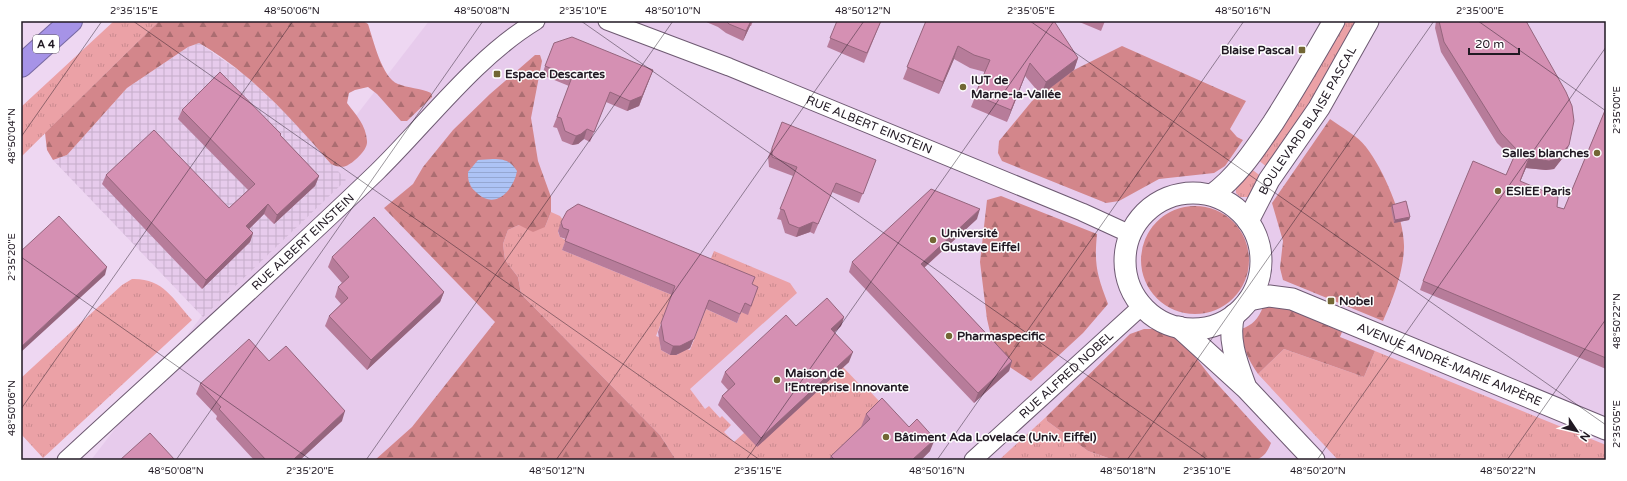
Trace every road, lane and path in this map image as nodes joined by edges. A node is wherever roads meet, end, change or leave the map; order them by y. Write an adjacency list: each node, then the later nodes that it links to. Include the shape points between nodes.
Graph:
1 (71, 21): 6 (highway, A 4)
2 (536, 21): 18 (street, RUE ALBERT EINSTEIN, via 518,32 494,54 378,171)
3 (607, 21): 9 (street, RUE ALBERT EINSTEIN, via 730,67)
4 (1334, 21): 7 (street, via 1260,143 1235,175)
5 (1368, 21): 8 (street, BOULEVARD BLAISE PASCAL, via 1319,108 1269,180)
6 (21, 66)
7 (1212, 195): 8 (street, via 1232,205); 9 (street, via 1188,192 1164,199 1144,213)
8 (1248, 220): 10 (street, via 1259,244)
9 (1130, 234): 13 (street, via 1125,272 1131,290)
10 (1261, 269): 11 (street, AVENUE ANDRÉ-MARIE AMPÈRE); 12 (street)
11 (1292, 299): 12 (street, AVENUE ANDRÉ-MARIE AMPÈRE, via 1269,296); 17 (street, AVENUE ANDRÉ-MARIE AMPÈRE)
12 (1250, 300): 14 (street)
13 (1142, 306): 15 (street, via 1158,320); 19 (street, RUE ALFRED NOBEL)
14 (1234, 315): 15 (street, via 1217,324 1198,328); 16 (street, via 1232,329 1235,358)
15 (1179, 327): 16 (street)
16 (1247, 389): 20 (street)
17 (1606, 429)
18 (66, 460)
19 (973, 460)
20 (1314, 460)

